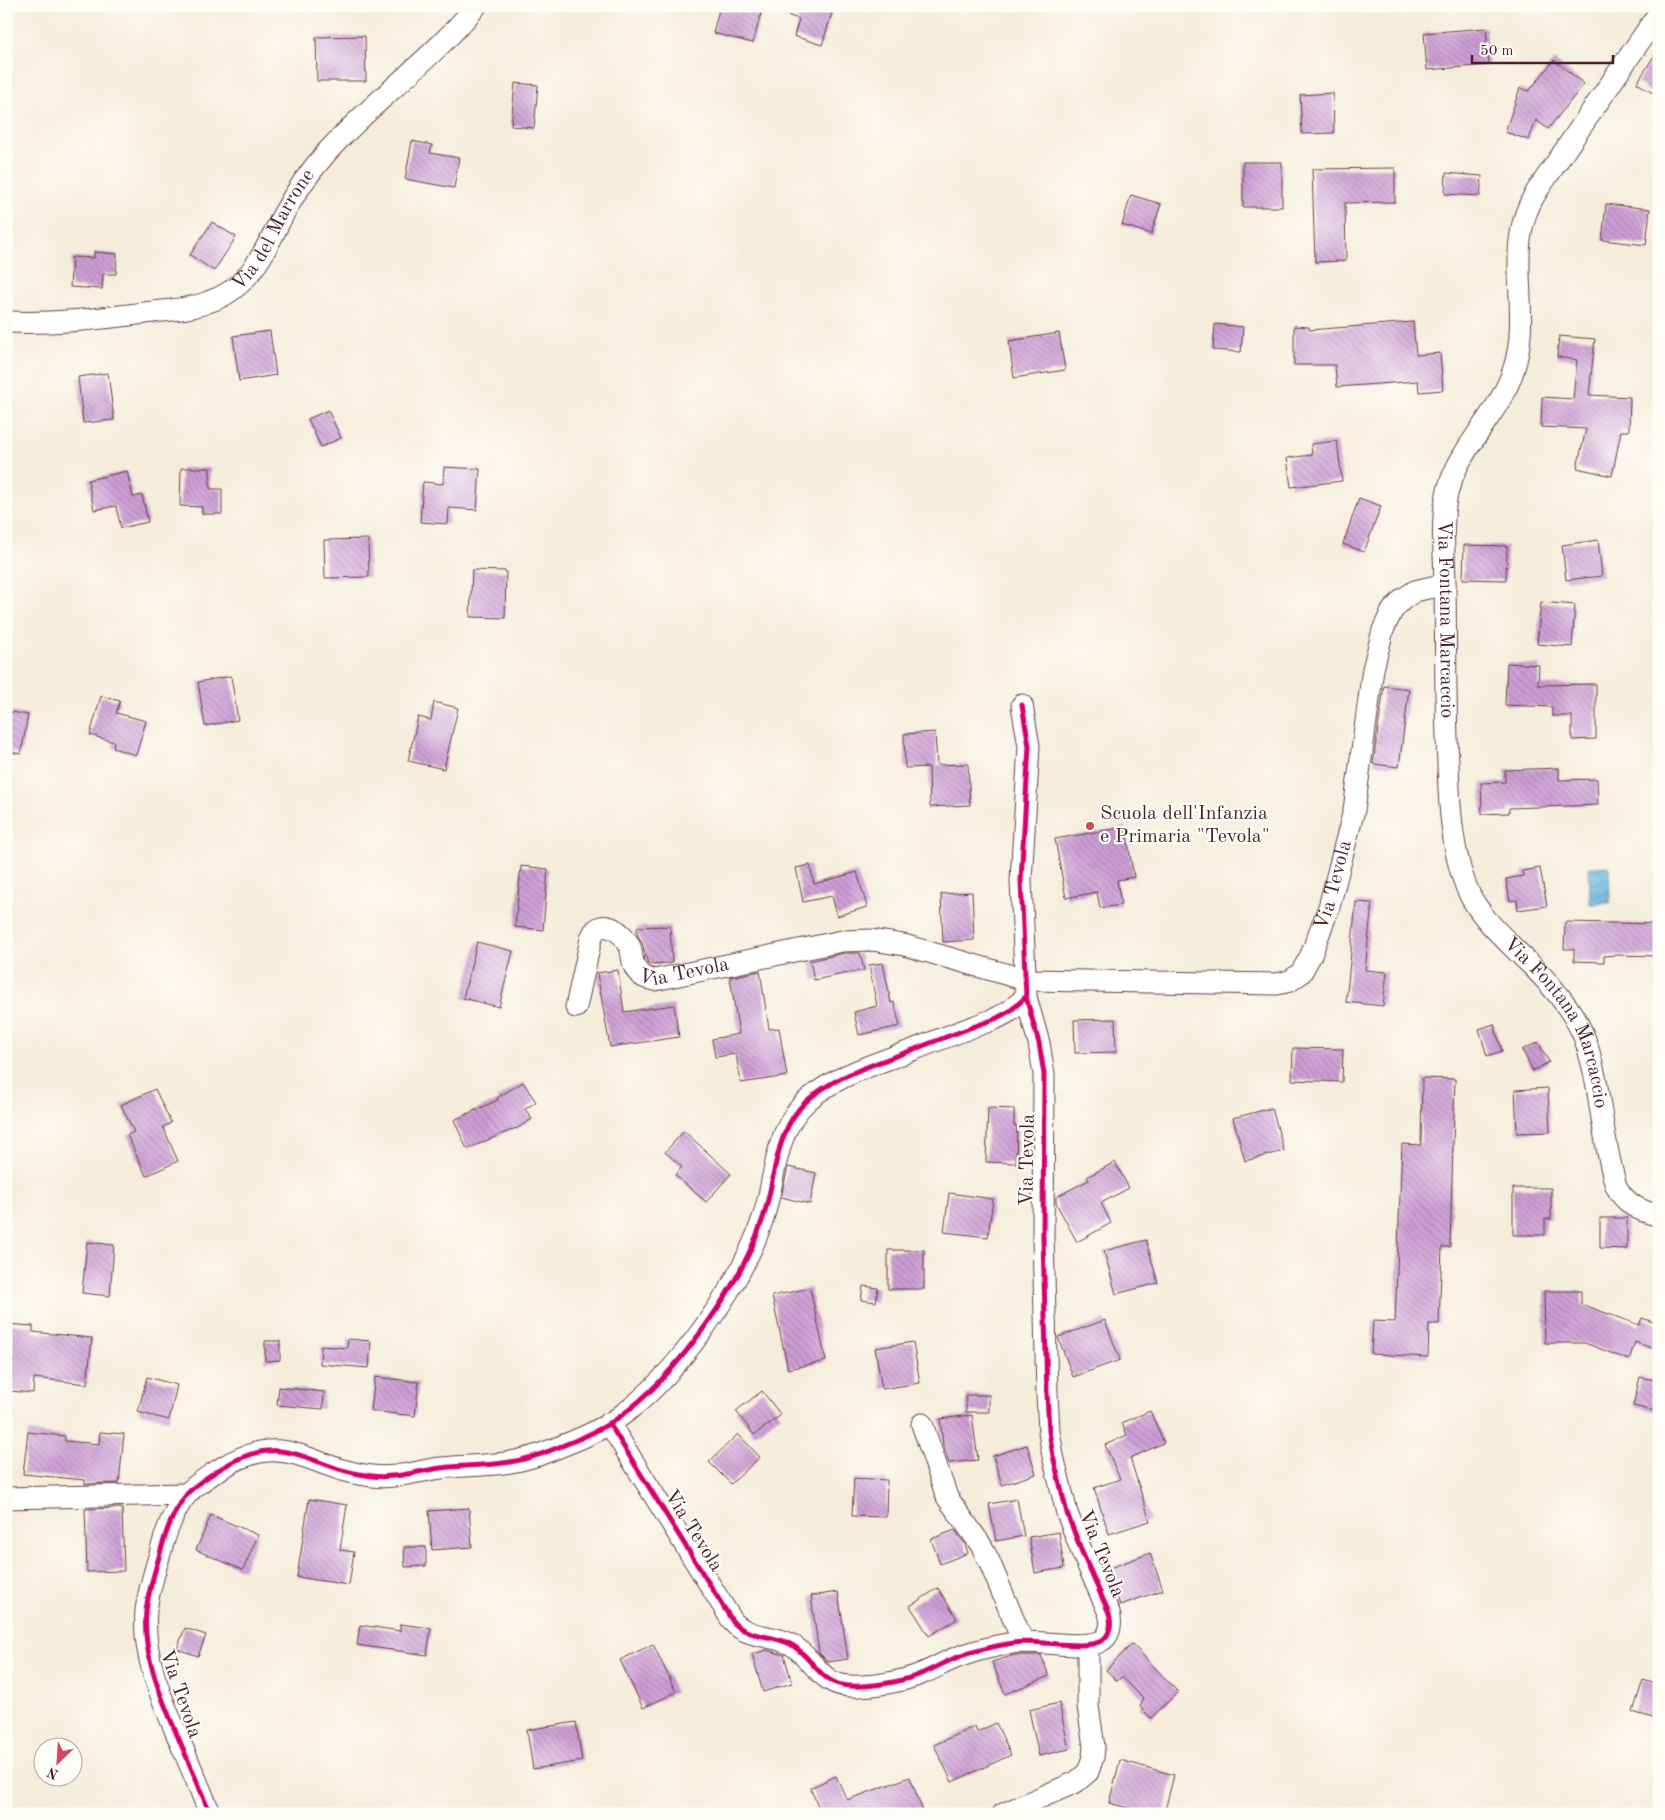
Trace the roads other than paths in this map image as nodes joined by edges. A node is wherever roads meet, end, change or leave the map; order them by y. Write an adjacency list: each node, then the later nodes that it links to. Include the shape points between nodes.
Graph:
1 (476, 6): 3 (street, Via del Marrone, via 440,45 357,120 306,177 254,267 230,291 209,302 184,308 79,321)
2 (1659, 13): 4 (street, Via Fontana Marcaccio, via 1525,213 1519,240 1521,326 1516,365 1504,393 1464,454 1449,488 1444,523)
3 (6, 322)
4 (1446, 584): 6 (street, Via Tevola, via 1415,591 1403,599 1392,611 1383,630 1373,669 1356,796 1346,843 1321,931 1306,966 1296,978 1276,984); 8 (street, Via Fontana Marcaccio, via 1445,697 1449,792 1463,879 1486,920 1549,984 1572,1014 1590,1055 1616,1186 1634,1207)
5 (1022, 705): 6 (street, Via Tevola, via 1029,746 1021,880)
6 (1026, 988): 7 (street, Via Tevola, via 904,945 862,940 842,941 651,979 636,971 630,946 624,938 614,929 600,926 591,939); 9 (street, Via Tevola, via 1010,1011 836,1082 802,1106 781,1142 764,1217 742,1267 679,1359 647,1394); 14 (street, Via Tevola, via 1044,1074 1044,1290 1046,1394 1051,1446 1073,1529 1110,1618 1105,1638)
7 (576, 1007)
8 (1659, 1216)
9 (609, 1423): 11 (street, Via Tevola, via 547,1452 515,1462 391,1476 355,1473 291,1453 258,1451 227,1464); 13 (street, Via Tevola, via 733,1622 745,1631 794,1646 832,1682 855,1686 903,1680 970,1652)
10 (922, 1424): 13 (street, via 947,1497 985,1553)
11 (187, 1494): 12 (street); 15 (street, Via Tevola, via 175,1512 164,1541 149,1596 146,1630 150,1662 159,1692)
12 (6, 1498)
13 (1023, 1642): 14 (street, Via Tevola)
14 (1088, 1644): 16 (street, via 1088,1706 1094,1752 1091,1767 1076,1782)
15 (210, 1814)
16 (1003, 1814)

